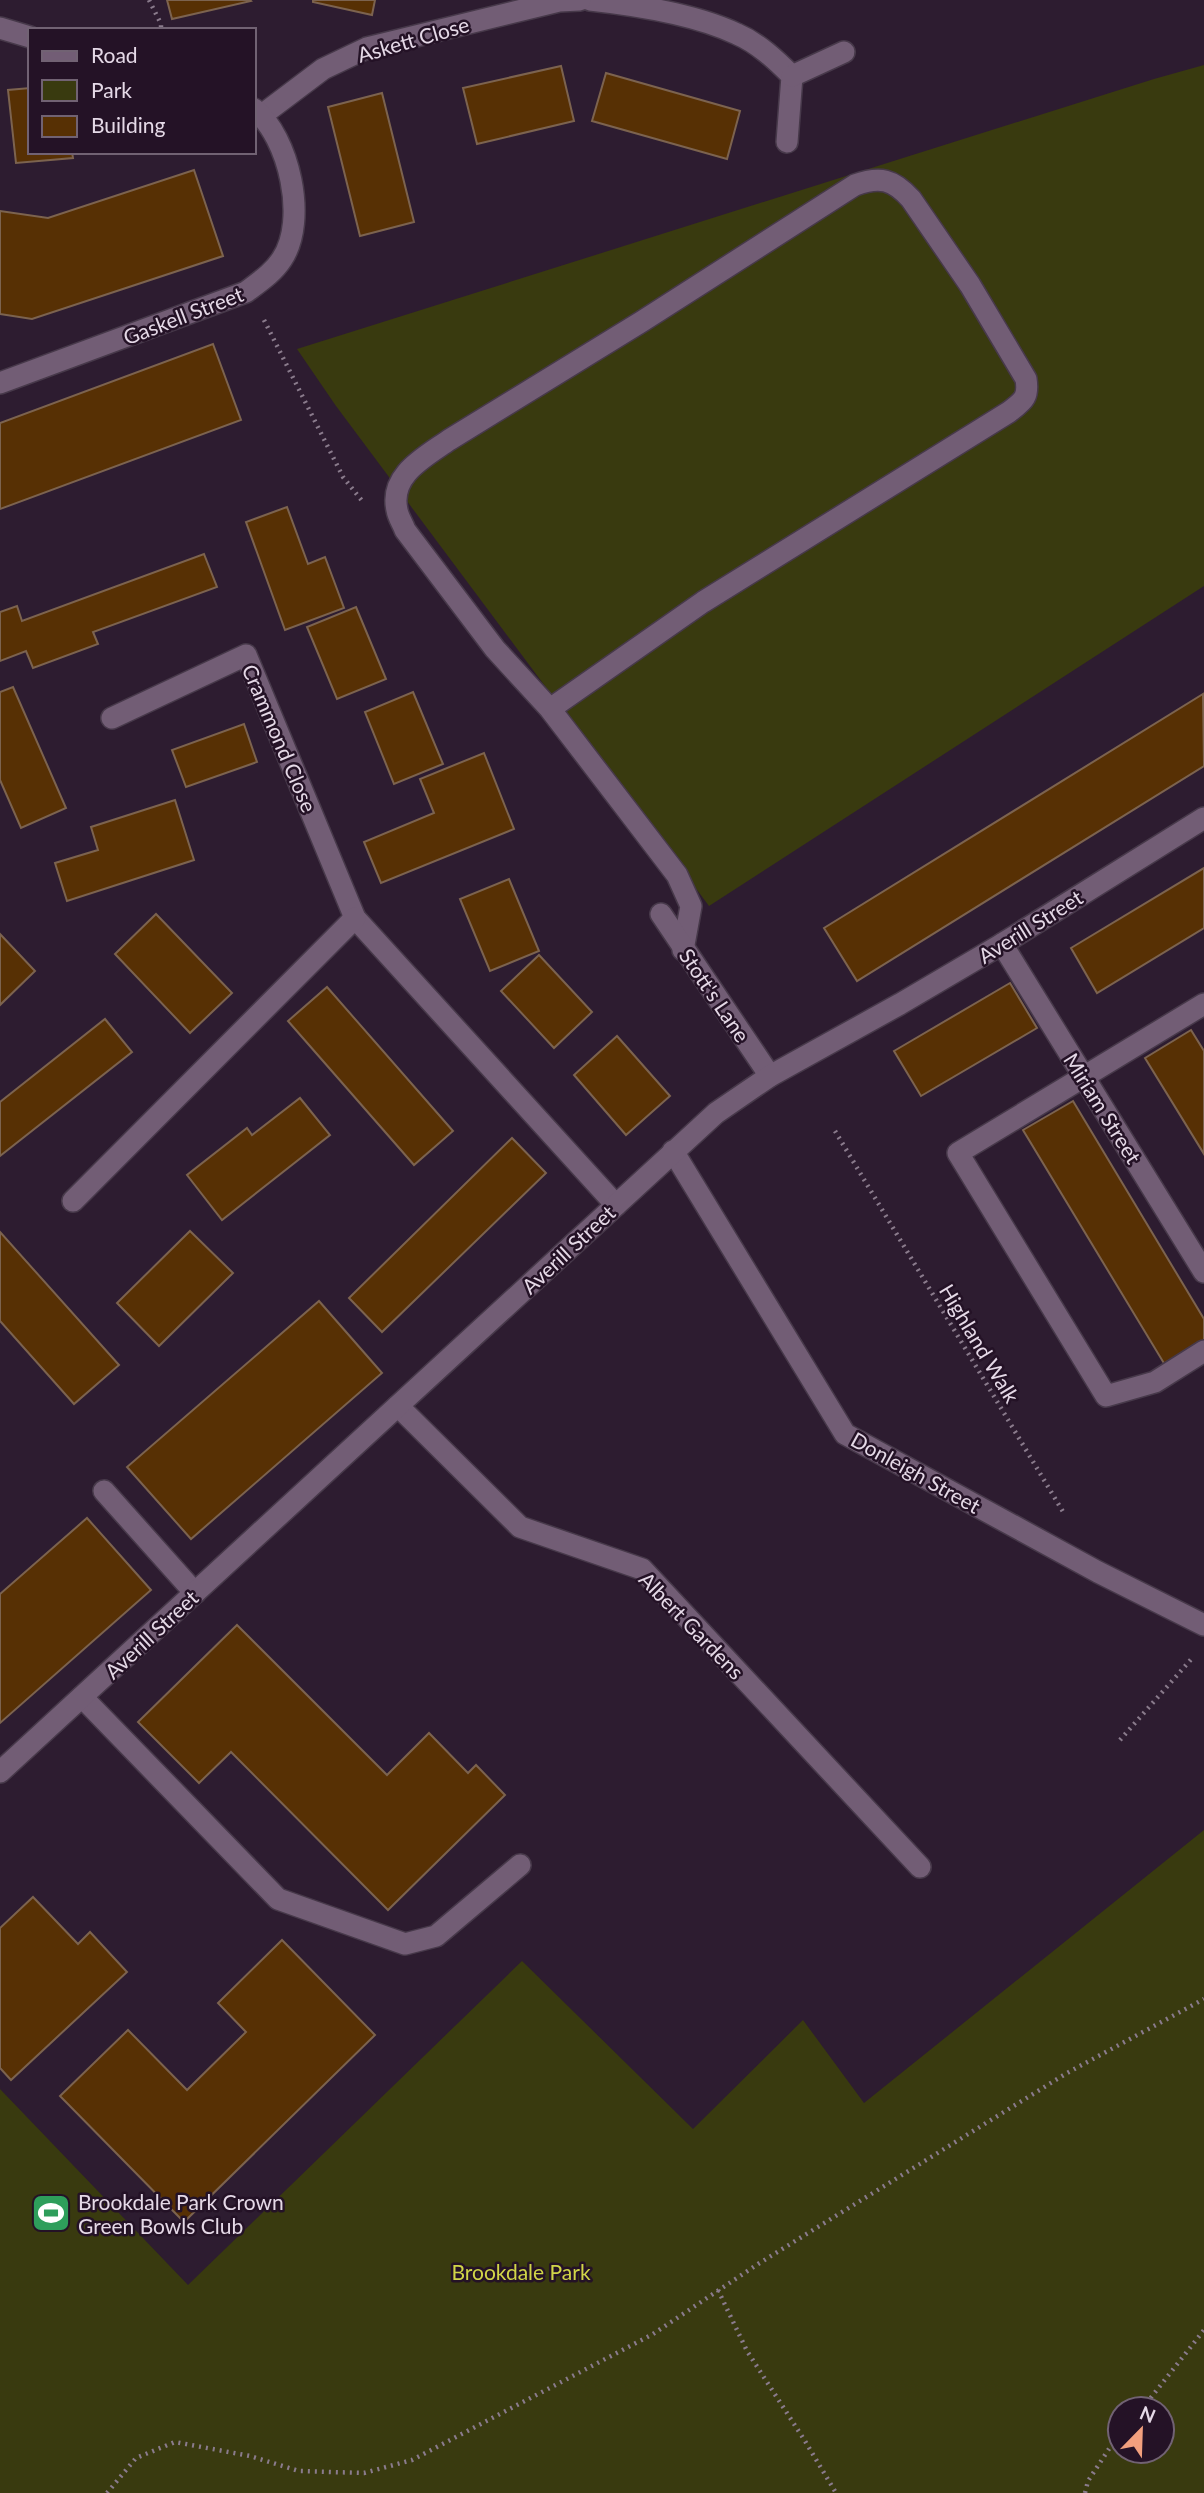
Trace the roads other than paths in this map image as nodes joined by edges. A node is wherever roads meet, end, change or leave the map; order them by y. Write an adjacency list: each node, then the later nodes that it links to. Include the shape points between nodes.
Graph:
1 (580, 0): 7 (street, Askett Close, via 559,1 367,48 323,69)
2 (590, 0): 6 (street, via 672,15 738,34)
3 (0, 28): 4 (street)
4 (28, 36)
5 (844, 52): 6 (street)
6 (792, 76): 8 (street)
7 (258, 112): 9 (street, Gaskell Street, via 279,146 292,180 291,239 267,277 246,292)
8 (787, 142)
9 (0, 383)
10 (550, 709): 10 (street, via 495,649 405,530 396,492 403,475 449,440 855,185 882,180 900,186 970,285 1026,379 1028,391 1023,401 703,602); 16 (street, via 677,875 691,906)
11 (112, 718): 14 (street, Crammond Close, via 246,656)
12 (1204, 818): 15 (street, Averill Street)
13 (660, 914): 16 (street, Stott's Lane)
14 (355, 918): 21 (street); 22 (street, Crammond Close)
15 (1002, 944): 18 (street, Averill Street); 19 (street, Miriam Street)
16 (683, 950): 18 (street, Stott's Lane)
17 (1204, 1004): 19 (street)
18 (770, 1076): 20 (street, Averill Street, via 716,1112)
19 (1084, 1077): 23 (street, Miriam Street); 24 (street, via 958,1153 1106,1396 1155,1382)
20 (673, 1152): 22 (street, Averill Street); 28 (street, Donleigh Street, via 845,1434)
21 (74, 1201)
22 (616, 1205): 25 (street, Averill Street)
23 (1204, 1272)
24 (1204, 1351)
25 (398, 1406): 27 (street, Averill Street); 32 (street, Albert Gardens, via 520,1527 642,1569)
26 (103, 1491): 27 (street)
27 (195, 1593): 29 (street, Averill Street)
28 (1204, 1625)
29 (82, 1697): 30 (street, Averill Street); 31 (street, via 278,1899 405,1944 436,1936)
30 (0, 1772)
31 (520, 1865)
32 (920, 1867)

